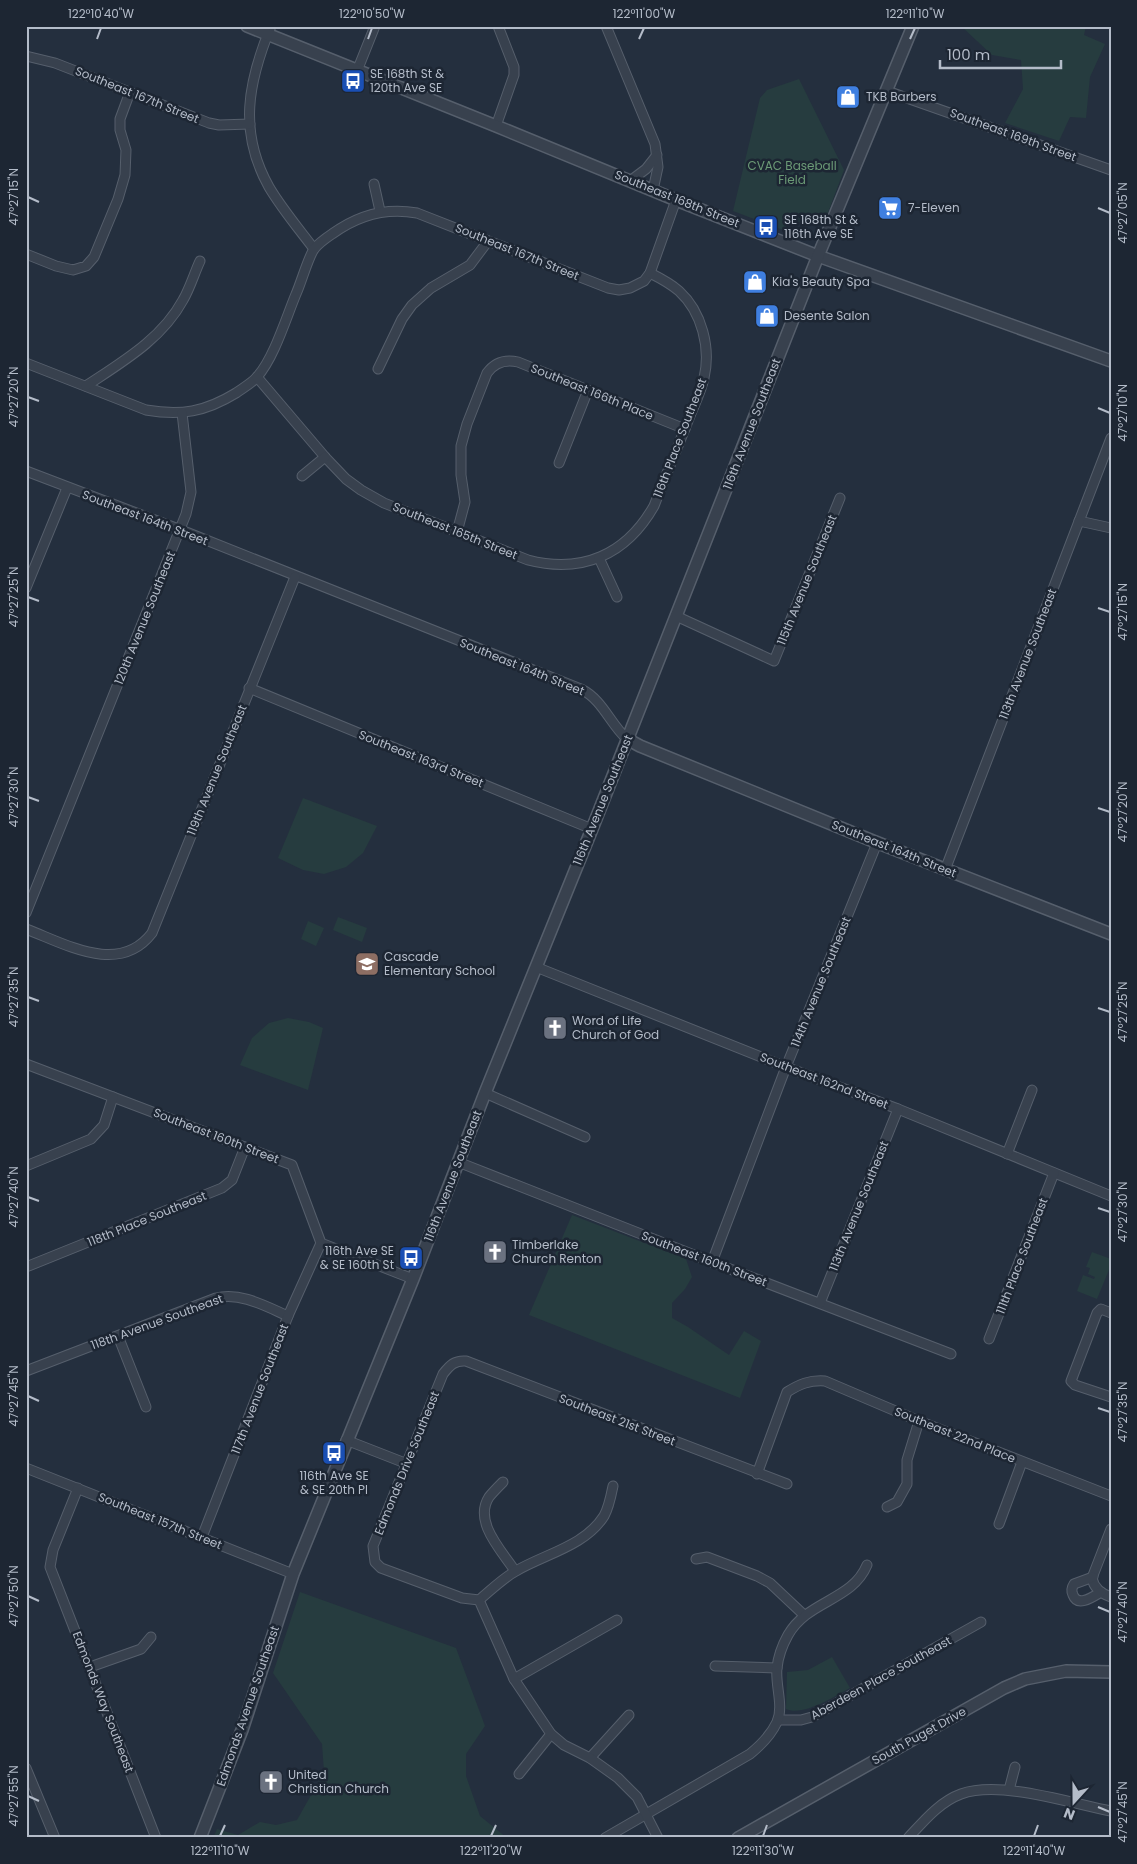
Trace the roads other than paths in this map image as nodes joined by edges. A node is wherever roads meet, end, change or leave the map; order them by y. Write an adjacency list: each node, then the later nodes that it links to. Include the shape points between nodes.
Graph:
1 (247, 26): 6 (street, Southeast 168th Street)
2 (375, 26): 8 (street)
3 (498, 26): 12 (street, via 514,75)
4 (606, 26): 13 (street)
5 (913, 26): 9 (street, 116th Avenue Southeast)
6 (269, 30): 8 (street, Southeast 168th Street); 11 (street, via 251,85)
7 (26, 56): 10 (street, Southeast 167th Street, via 55,63)
8 (357, 71): 12 (street, Southeast 168th Street)
9 (887, 91): 14 (street, Southeast 169th Street); 23 (street, 116th Avenue Southeast)
10 (130, 92): 11 (street, Southeast 167th Street, via 210,124); 22 (street, via 120,119 125,175 94,257 86,266 74,270)
11 (250, 124): 21 (street, via 255,152 266,180)
12 (496, 126): 15 (street, Southeast 168th Street)
13 (657, 155): 15 (street); 17 (street)
14 (1111, 170)
15 (630, 181): 17 (street, Southeast 168th Street)
16 (374, 184): 19 (street)
17 (653, 190): 18 (street, Southeast 168th Street)
18 (676, 200): 23 (street, Southeast 168th Street); 25 (street)
19 (380, 211): 20 (street, Southeast 167th Street, via 417,213); 21 (street, Southeast 167th Street, via 342,226)
20 (488, 241): 25 (street, Southeast 167th Street, via 613,290 636,286); 28 (street, via 470,265 431,288 412,305 402,318)
21 (314, 249): 29 (street, via 277,342)
22 (26, 254)
23 (818, 256): 26 (street, Southeast 168th Street); 49 (street, 116th Avenue Southeast)
24 (200, 261): 30 (street, via 183,301 163,328 138,351)
25 (650, 273): 33 (street, 116th Place Southeast, via 667,282 688,300 696,312 704,338 704,378)
26 (1111, 361)
27 (26, 363): 30 (street)
28 (378, 369)
29 (257, 377): 32 (street, via 212,406); 35 (street, Southeast 165th Street)
30 (86, 386): 32 (street, via 146,410)
31 (588, 390): 33 (street, Southeast 166th Place); 36 (street); 44 (street, Southeast 166th Place, via 518,362 499,362 492,367 463,437 460,462 465,502)
32 (182, 413): 43 (street, 120th Avenue Southeast, via 191,492)
33 (685, 429): 45 (street, 116th Place Southeast, via 654,506 640,528)
34 (1111, 438): 41 (street, 113th Avenue Southeast)
35 (325, 457): 38 (street); 44 (street, Southeast 165th Street, via 346,479 372,497)
36 (559, 463)
37 (26, 471): 39 (street, Southeast 164th Street)
38 (302, 476)
39 (67, 488): 43 (street, Southeast 164th Street); 47 (street)
40 (840, 498): 49 (street, 115th Avenue Southeast, via 774,661)
41 (1079, 521): 42 (street); 54 (street, 113th Avenue Southeast)
42 (1111, 528)
43 (181, 530): 46 (street, Southeast 164th Street); 55 (street, 120th Avenue Southeast)
44 (457, 532): 45 (street, Southeast 165th Street, via 541,564 555,566)
45 (599, 558): 48 (street)
46 (295, 577): 50 (street, 119th Avenue Southeast); 51 (street, Southeast 164th Street, via 581,690 595,698)
47 (26, 588)
48 (617, 597)
49 (676, 616): 51 (street, 116th Avenue Southeast)
50 (249, 688): 52 (street, Southeast 163rd Street); 56 (street, 119th Avenue Southeast, via 152,934 146,942 127,953 104,956)
51 (627, 739): 52 (street, 116th Avenue Southeast); 53 (street, Southeast 164th Street)
52 (592, 829): 58 (street, 116th Avenue Southeast)
53 (877, 843): 54 (street, Southeast 164th Street); 60 (street, 114th Avenue Southeast)
54 (944, 870): 57 (street, Southeast 164th Street)
55 (26, 912)
56 (26, 929)
57 (1111, 934)
58 (536, 967): 60 (street, Southeast 162nd Street); 62 (street, 116th Avenue Southeast)
59 (26, 1064): 63 (street, Southeast 160th Street)
60 (786, 1067): 64 (street, Southeast 162nd Street); 73 (street, 114th Avenue Southeast)
61 (1032, 1090): 67 (street)
62 (486, 1093): 65 (street); 68 (street, 116th Avenue Southeast)
63 (113, 1097): 66 (street, Southeast 160th Street); 69 (street, via 104,1125 91,1139)
64 (898, 1109): 67 (street, Southeast 162nd Street); 76 (street, 113th Avenue Southeast)
65 (585, 1137)
66 (245, 1147): 72 (street, Southeast 160th Street, via 292,1165); 74 (street, 118th Place Southeast, via 232,1180 222,1188)
67 (1007, 1154): 70 (street, Southeast 162nd Street)
68 (458, 1162): 73 (street, Southeast 160th Street); 75 (street, 116th Avenue Southeast)
69 (26, 1166)
70 (1054, 1173): 71 (street, Southeast 162nd Street); 80 (street, 111th Place Southeast)
71 (1111, 1196)
72 (321, 1243): 75 (street); 78 (street, 117th Avenue Southeast)
73 (712, 1262): 76 (street, Southeast 160th Street)
74 (26, 1268)
75 (413, 1279): 87 (street, 116th Avenue Southeast)
76 (820, 1303): 81 (street, Southeast 160th Street)
77 (1111, 1313): 84 (street, via 1101,1309 1097,1313 1071,1381 1075,1386)
78 (288, 1316): 79 (street, 118th Avenue Southeast, via 238,1296 226,1296); 100 (street, 117th Avenue Southeast)
79 (118, 1336): 83 (street, 118th Avenue Southeast); 85 (street)
80 (989, 1340)
81 (951, 1354)
82 (449, 1366): 89 (street, Edmonds Drive Southeast); 91 (street, Southeast 21st Street, via 457,1360 466,1360)
83 (26, 1371)
84 (1111, 1397)
85 (146, 1407)
86 (920, 1421): 88 (street, Southeast 22nd Place); 91 (street, Southeast 22nd Place, via 825,1382 812,1380 798,1384 787,1392); 97 (street, via 907,1460 907,1484 897,1502)
87 (346, 1440): 89 (street); 104 (street, 116th Avenue Southeast)
88 (1022, 1462): 96 (street, Southeast 22nd Place); 98 (street)
89 (405, 1463): 108 (street, Edmonds Drive Southeast, via 373,1546 375,1562 381,1568 462,1598)
90 (26, 1468): 95 (street, Southeast 157th Street)
91 (757, 1474): 93 (street, Southeast 21st Street)
92 (503, 1482): 103 (street, via 489,1497 484,1519)
93 (787, 1484)
94 (613, 1486): 103 (street, via 604,1515 593,1529 576,1541)
95 (78, 1488): 100 (street, Southeast 157th Street); 114 (street, Edmonds Way Southeast, via 52,1550 50,1567)
96 (1111, 1496)
97 (888, 1507)
98 (999, 1524)
99 (1111, 1529): 105 (street)
100 (202, 1537): 104 (street, Southeast 157th Street)
101 (696, 1559): 109 (street, via 707,1558 757,1576 770,1583)
102 (867, 1565): 109 (street, via 850,1588)
103 (514, 1571): 108 (street)
104 (293, 1574): 130 (street, Edmonds Avenue Southeast, via 242,1730)
105 (1093, 1576): 106 (street, via 1093,1583); 106 (street, via 1074,1584 1073,1596 1084,1601)
106 (1099, 1590): 107 (street)
107 (1111, 1597)
108 (479, 1600): 117 (street)
109 (804, 1615): 115 (street, via 787,1637)
110 (617, 1620): 117 (street)
111 (981, 1622): 119 (street, Aberdeen Place Southeast, via 812,1717)
112 (150, 1638): 114 (street, via 141,1649)
113 (715, 1666): 115 (street)
114 (90, 1667): 129 (street, Edmonds Way Southeast)
115 (777, 1668): 119 (street)
116 (1111, 1672): 133 (street, South Puget Drive, via 1066,1671 1025,1679 1004,1688)
117 (514, 1679): 120 (street)
118 (629, 1716): 121 (street)
119 (778, 1720): 127 (street, via 763,1743 750,1754)
120 (551, 1734): 121 (street, via 564,1745); 124 (street)
121 (590, 1758): 127 (street, via 637,1797)
122 (1015, 1767): 125 (street)
123 (26, 1768): 128 (street)
124 (519, 1774)
125 (1009, 1790): 126 (street); 134 (street, via 961,1794 942,1804)
126 (1111, 1811)
127 (646, 1815): 131 (street); 132 (street)
128 (55, 1838)
129 (156, 1838)
130 (200, 1838)
131 (605, 1838)
132 (658, 1838)
133 (738, 1838)
134 (908, 1838)

